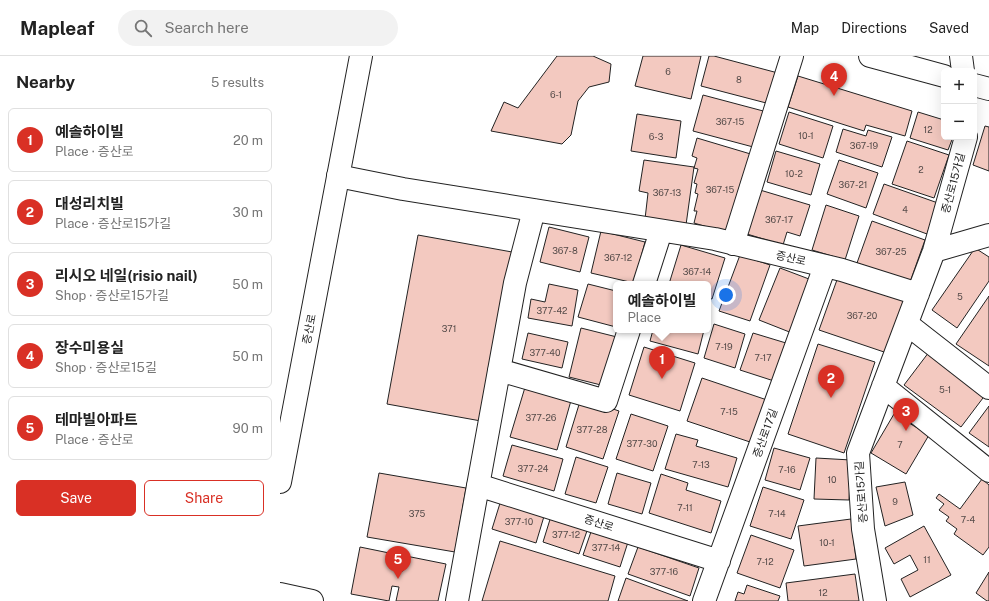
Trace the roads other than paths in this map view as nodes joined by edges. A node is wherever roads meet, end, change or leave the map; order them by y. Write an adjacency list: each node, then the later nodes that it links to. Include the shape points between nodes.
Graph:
1 (361, 56): 10 (street, 증산로)
2 (792, 56): 14 (street)
3 (870, 56): 6 (street)
4 (961, 56): 5 (street)
5 (963, 68)
6 (941, 75)
7 (977, 86): 8 (street)
8 (989, 89)
9 (965, 140): 15 (street, 증산로15가길)
10 (338, 176): 11 (street, 증산로); 25 (street, 증산로)
11 (534, 210): 12 (street, 증산로); 21 (street, via 515,283)
12 (661, 231): 14 (street, 증산로); 17 (street)
13 (989, 235): 15 (street)
14 (733, 244): 16 (street, 증산로)
15 (934, 251): 18 (street, 증산로15가길)
16 (825, 266): 18 (street, 증산로); 27 (street, 증산로17길)
17 (645, 281)
18 (918, 294): 19 (street, 증산로15가길)
19 (907, 324): 22 (street, 증산로15가길); 23 (street)
20 (628, 333): 21 (street, via 606,401)
21 (499, 370): 26 (street)
22 (883, 386): 24 (street); 32 (street, 증산로15가길, via 858,453 863,530)
23 (989, 388)
24 (989, 471)
25 (280, 482)
26 (478, 485): 27 (street, 증산로); 30 (street)
27 (719, 560): 31 (street, 증산로17길)
28 (280, 594): 29 (street)
29 (312, 601)
30 (458, 601)
31 (704, 601)
32 (876, 601)

